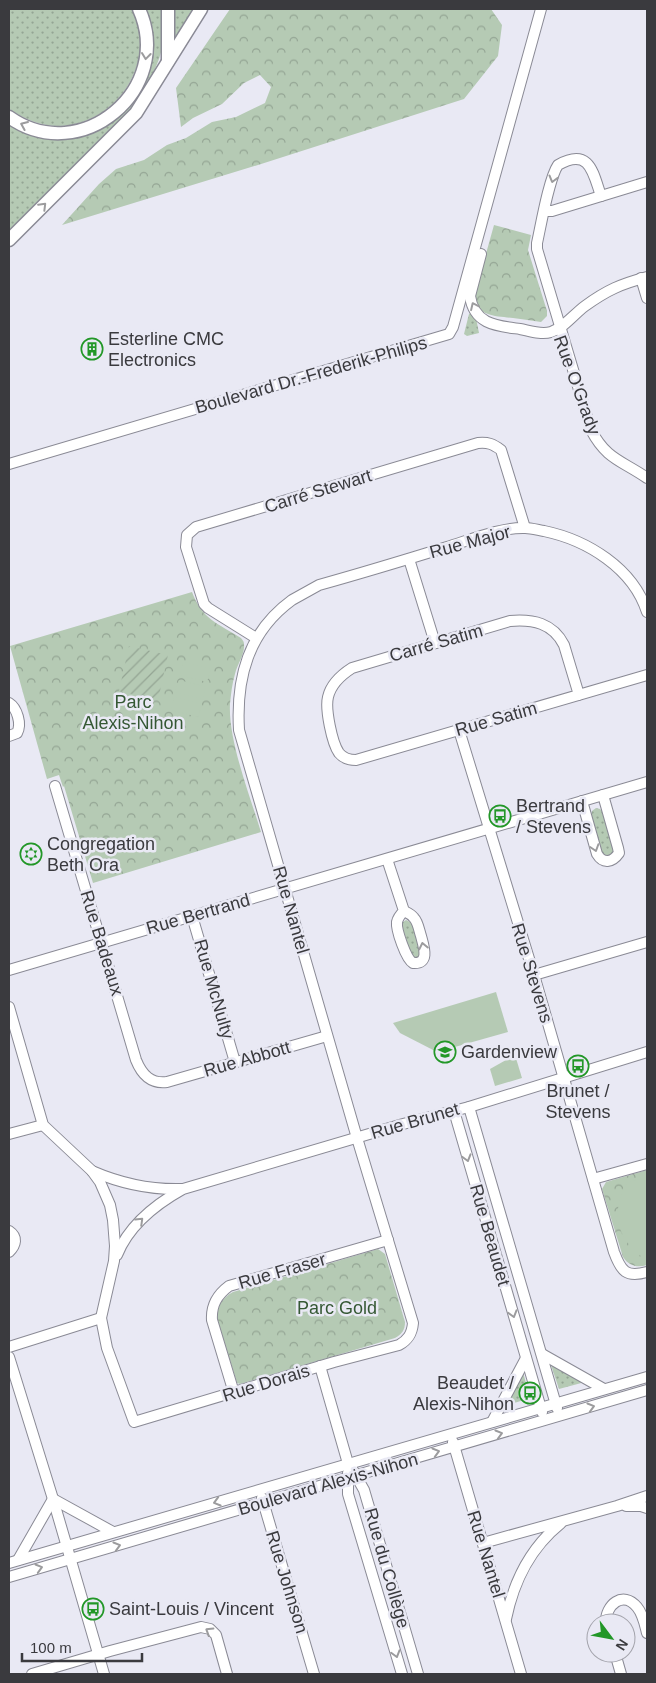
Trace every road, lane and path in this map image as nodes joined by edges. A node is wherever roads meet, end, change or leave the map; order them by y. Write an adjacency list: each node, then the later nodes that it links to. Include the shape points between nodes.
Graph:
1 (139, 9): 6 (main road, one-way to 6, via 147,35 144,67 136,87 117,110 92,126 73,132 42,131)
2 (168, 9): 5 (main road)
3 (201, 9): 5 (main road)
4 (541, 9): 7 (street, Boulevard Dr.-Frederik-Philips)
5 (167, 63): 11 (main road, one-way to 5, via 136,113)
6 (9, 117)
7 (497, 170): 12 (street, Boulevard Dr.-Frederik-Philips, via 498,190); 16 (street, Boulevard Dr.-Frederik-Philips, via 449,334)
8 (647, 182): 9 (street)
9 (601, 196): 10 (street); 10 (street, one-way to 10, via 589,164 579,158 563,162 554,172)
10 (545, 211): 15 (street, via 537,250)
11 (9, 240)
12 (475, 277): 15 (street, Rue O'Grady, one-way to 12, via 542,333 495,326 479,316 471,302)
13 (644, 277): 14 (street); 15 (street, via 612,288)
14 (647, 298)
15 (559, 328): 17 (street, Rue O'Grady, via 597,442 606,452)
16 (9, 464)
17 (647, 478)
18 (525, 528): 19 (street, Rue Major, via 490,534); 20 (street, Rue Major, via 568,538 602,555 626,576); 21 (street, Carré Stewart, via 504,456 495,445 486,442 196,527 187,535 186,547 204,604)
19 (408, 559): 21 (street, Rue Nantel, via 319,585 283,608); 22 (street)
20 (647, 612)
21 (256, 638): 35 (street, Rue Nantel, via 240,679 238,730)
22 (436, 643): 24 (street, Carré Satim, via 510,621 539,622 564,644); 28 (street, Carré Satim, via 352,668 333,685 326,707 336,748)
23 (647, 675): 24 (street, Rue Satim)
24 (579, 695): 26 (street, Rue Satim)
25 (9, 703): 27 (street, via 14,707 20,726 17,733)
26 (459, 730): 28 (street, Rue Satim, via 356,760); 33 (street, Rue Stevens)
27 (9, 736)
28 (345, 758)
29 (647, 782): 31 (street, Rue Bertrand)
30 (55, 786): 38 (street, Rue Badeaux)
31 (602, 795): 32 (street, Rue Bertrand); 32 (street, one-way to 31, via 597,854 600,859 611,861 618,848)
32 (582, 801): 33 (street, Rue Bertrand)
33 (488, 828): 34 (street, Rue Bertrand); 41 (street, Rue Stevens)
34 (387, 858): 35 (street, Rue Bertrand); 36 (street)
35 (285, 888): 37 (street, Rue Bertrand); 43 (street, Rue Nantel)
36 (404, 911): 36 (street, one-way to 36, via 397,927 407,958 418,963 425,956 424,949 416,920)
37 (192, 916): 38 (street, Rue Bertrand); 45 (street, Rue McNulty)
38 (101, 942): 40 (street, Rue Bertrand); 47 (street, Rue Badeaux, via 139,1067 151,1080)
39 (647, 942): 41 (street)
40 (9, 970)
41 (534, 975): 46 (street, Rue Stevens)
42 (9, 1007): 50 (street)
43 (327, 1036): 45 (street, Rue Abbott); 52 (street, Rue Nantel)
44 (647, 1052): 46 (street, Rue Brunet)
45 (235, 1062): 47 (street, Rue Abbott)
46 (563, 1077): 48 (street, Rue Brunet); 55 (street, Rue Stevens)
47 (167, 1082)
48 (469, 1107): 49 (street, Rue Brunet); 65 (street, Rue Beaudet)
49 (454, 1111): 52 (street, Rue Brunet); 67 (street, Rue Beaudet, one-way to 67)
50 (43, 1125): 51 (street); 54 (street)
51 (9, 1134)
52 (357, 1138): 56 (street, Rue Brunet); 58 (street, Rue Nantel)
53 (647, 1164): 55 (street)
54 (92, 1171): 56 (street, Rue Brunet, via 134,1186); 60 (street, via 110,1205)
55 (593, 1180): 61 (street, Rue Stevens, via 620,1267 635,1274)
56 (183, 1189): 60 (street, Rue Brunet, one-way to 56, via 139,1222)
57 (9, 1231): 59 (street, via 16,1243)
58 (388, 1240): 63 (street, Rue Nantel, via 413,1324 410,1336); 72 (street, Rue Fraser, via 229,1286 221,1292 211,1310 212,1320)
59 (9, 1252)
60 (114, 1261): 62 (street)
61 (647, 1272)
62 (101, 1318): 64 (street); 72 (street, Rue Dorais, via 107,1348 134,1422)
63 (399, 1345): 68 (street, Rue Dorais)
64 (9, 1347)
65 (542, 1354): 70 (street); 73 (street, Rue Beaudet)
66 (9, 1357): 84 (street)
67 (526, 1358): 74 (street, Rue Beaudet); 77 (street)
68 (320, 1366): 72 (street, Rue Dorais); 80 (street, Rue du Collège)
69 (647, 1377): 70 (street, Boulevard Alexis-Nihon)
70 (604, 1389): 73 (street, Boulevard Alexis-Nihon)
71 (647, 1390): 75 (street, Boulevard Alexis-Nihon, one-way to 71)
72 (234, 1393)
73 (556, 1403): 74 (street, Boulevard Alexis-Nihon); 75 (street, Rue Beaudet)
74 (540, 1408): 76 (street, Rue Beaudet); 77 (street, Boulevard Alexis-Nihon)
75 (559, 1416): 76 (street, Boulevard Alexis-Nihon)
76 (544, 1421): 79 (street, Boulevard Alexis-Nihon, one-way to 76)
77 (492, 1422): 78 (street, Boulevard Alexis-Nihon)
78 (451, 1434): 79 (street, Rue Nantel); 80 (street, Boulevard Alexis-Nihon)
79 (454, 1447): 81 (street, Boulevard Alexis-Nihon, one-way to 79); 90 (street, Rue Nantel)
80 (348, 1464): 81 (street, Rue du Collège); 82 (street, Boulevard Alexis-Nihon)
81 (352, 1477): 85 (street, Boulevard Alexis-Nihon); 103 (street, Rue du Collège, one-way to 103, via 348,1494); 104 (street, Rue du Collège, via 364,1490)
82 (260, 1490): 85 (street, Rue Johnson); 89 (street, Boulevard Alexis-Nihon, one-way to 89)
83 (647, 1496): 86 (street)
84 (52, 1499): 89 (street); 91 (street); 93 (street)
85 (264, 1503): 92 (street, Boulevard Alexis-Nihon, one-way to 85); 102 (street, Rue Johnson)
86 (617, 1506): 87 (street); 88 (street)
87 (647, 1508)
88 (566, 1520): 90 (street); 96 (street, via 550,1532 526,1562 510,1599)
89 (113, 1532): 91 (street, Boulevard Alexis-Nihon)
90 (483, 1543): 96 (street, Rue Nantel)
91 (66, 1547): 92 (street); 93 (street, Boulevard Alexis-Nihon)
92 (70, 1560): 94 (street, Boulevard Alexis-Nihon, one-way to 92); 98 (street)
93 (14, 1562)
94 (9, 1577)
95 (608, 1613): 97 (street, via 616,1602 630,1601 642,1615)
96 (506, 1621): 105 (street, Rue Nantel)
97 (647, 1633)
98 (98, 1654): 99 (street); 100 (street); 101 (street, one-way to 98, via 216,1635 201,1627)
99 (32, 1674)
100 (104, 1674)
101 (227, 1674)
102 (314, 1674)
103 (402, 1674)
104 (418, 1674)
105 (521, 1674)

